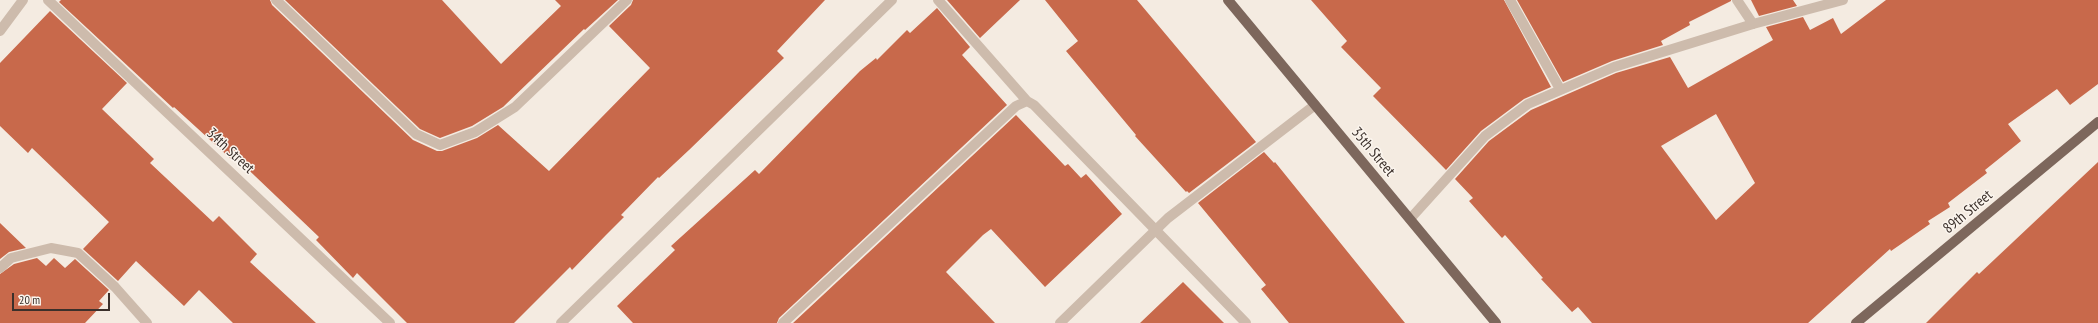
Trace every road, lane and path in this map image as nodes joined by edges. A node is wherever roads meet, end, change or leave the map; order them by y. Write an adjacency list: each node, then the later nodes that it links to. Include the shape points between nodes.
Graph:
1 (24, 0): 12 (street)
2 (48, 0): 21 (street, 34th Street)
3 (276, 0): 4 (street, via 416,134 440,146 475,132 515,107)
4 (627, 0)
5 (892, 0): 22 (street)
6 (938, 0): 14 (street)
7 (1228, 0): 15 (main road, 35th Street)
8 (1510, 0): 13 (street)
9 (1737, 0): 11 (street)
10 (1843, 0): 11 (street)
11 (1753, 24): 13 (street, via 1614,67)
12 (0, 31)
13 (1560, 89): 17 (street, via 1528,104 1485,136)
14 (1027, 101): 18 (street, via 1034,105); 23 (street, via 1016,106)
15 (1315, 105): 17 (main road, 35th Street); 18 (street)
16 (2098, 122): 27 (main road, 89th Street)
17 (1410, 220): 26 (main road, 35th Street)
18 (1155, 230): 24 (street); 25 (street)
19 (0, 268): 20 (street, via 11,258 50,248 78,253 115,287)
20 (147, 323)
21 (390, 323)
22 (561, 323)
23 (783, 323)
24 (1060, 323)
25 (1246, 323)
26 (1496, 323)
27 (1856, 323)

